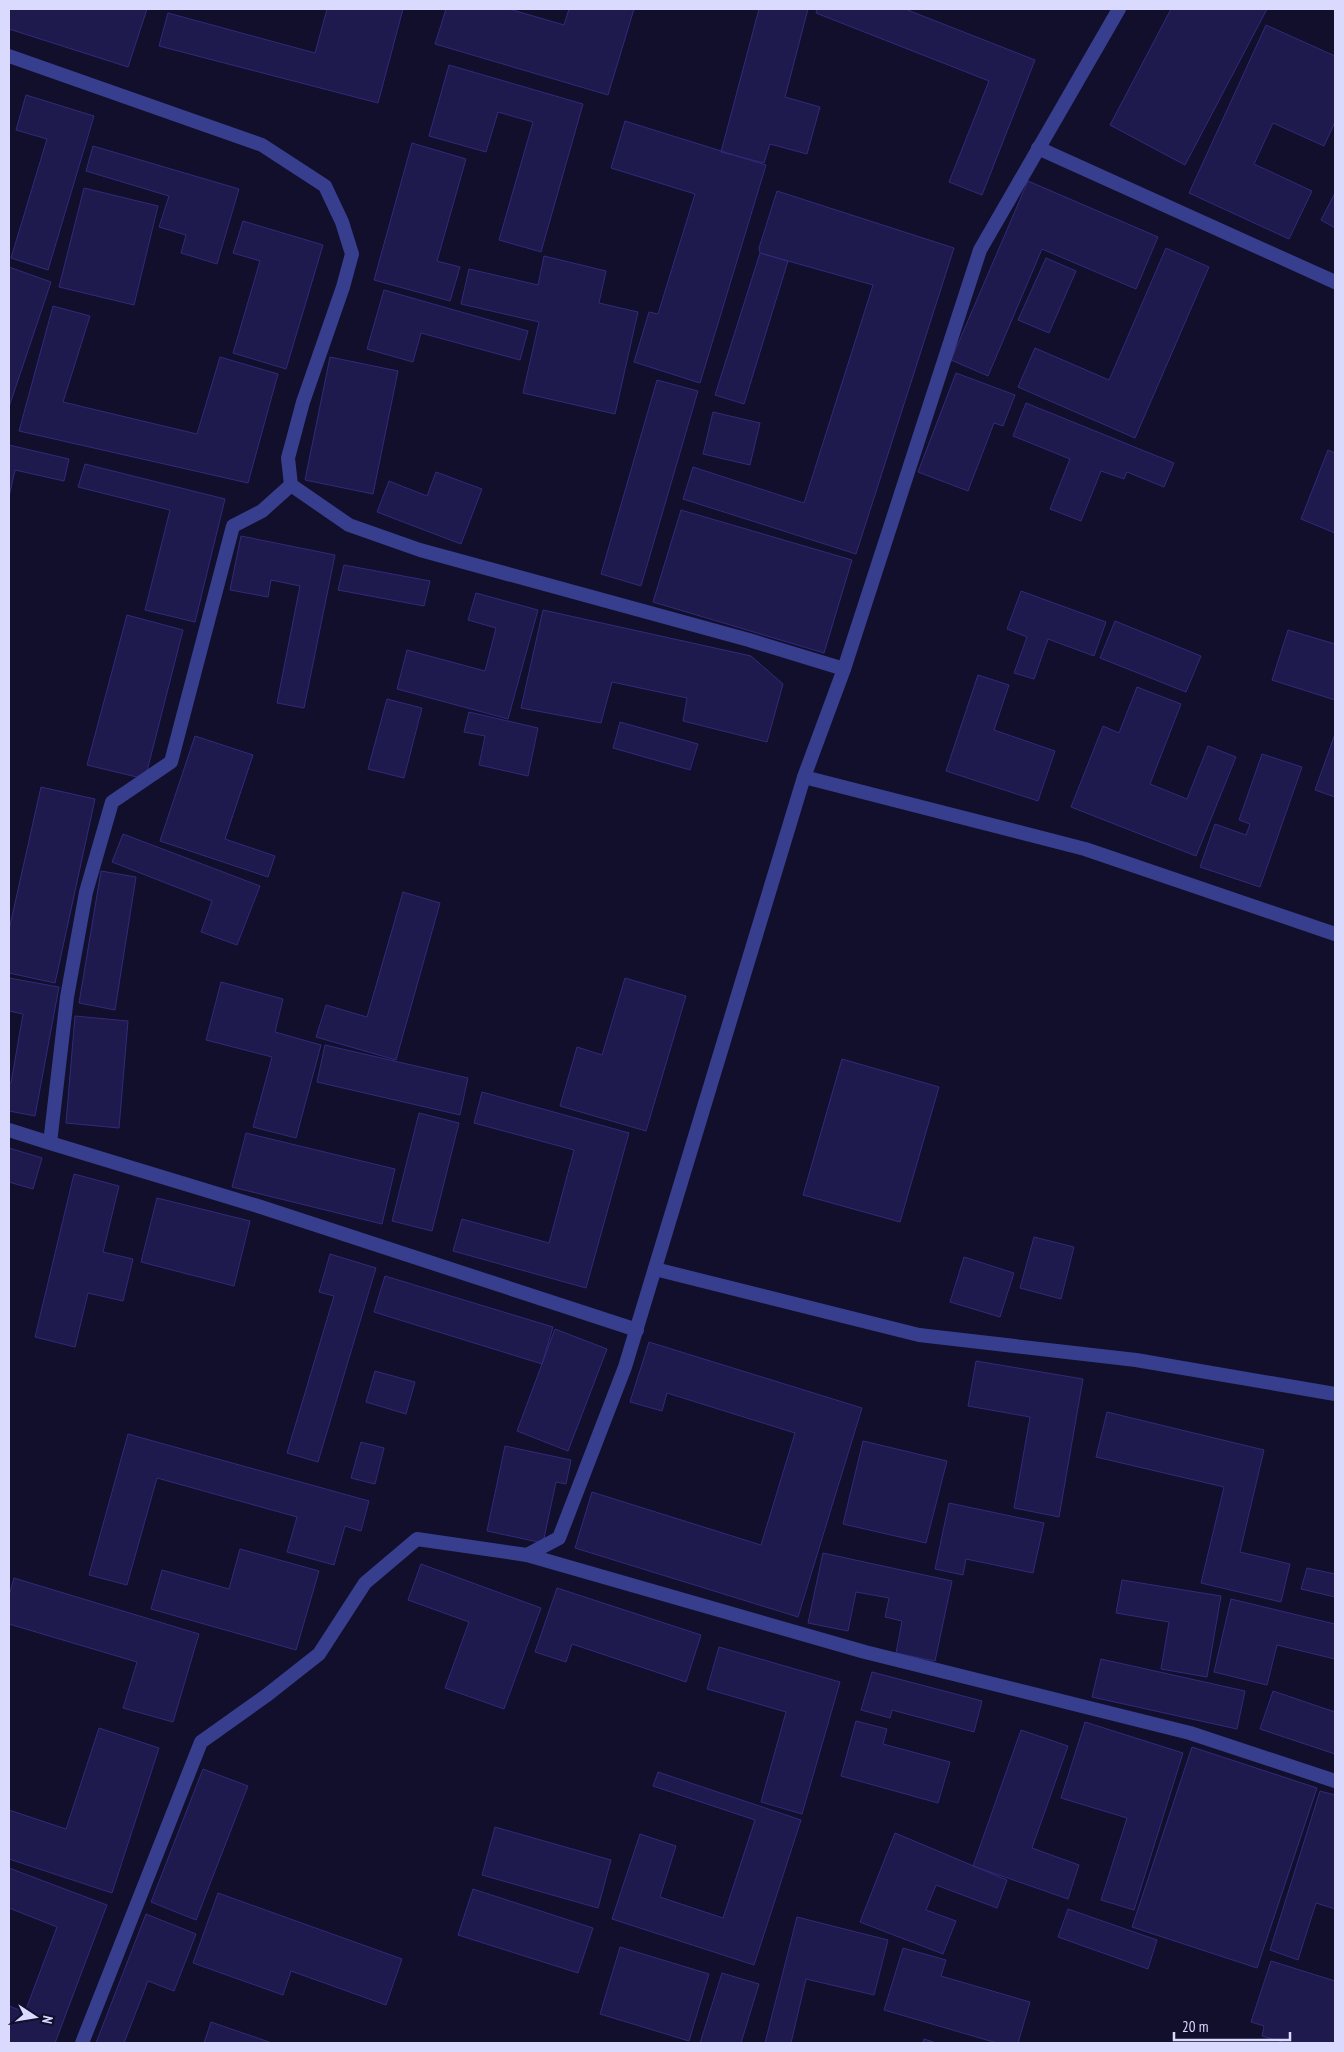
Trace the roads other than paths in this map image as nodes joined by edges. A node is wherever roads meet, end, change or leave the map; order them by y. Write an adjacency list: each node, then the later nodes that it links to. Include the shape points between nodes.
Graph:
1 (1118, 9): 3 (street)
2 (9, 56): 5 (street, via 262,145 325,186 342,222 352,254 288,458)
3 (1038, 148): 4 (street); 6 (street, via 980,250)
4 (1335, 282)
5 (291, 485): 6 (street, via 349,525 420,550); 10 (street, via 262,511 233,526 171,762 112,802 86,892 67,997)
6 (844, 670): 7 (street)
7 (804, 777): 8 (street, via 1086,849); 11 (street)
8 (1335, 934)
9 (9, 1130): 10 (street)
10 (50, 1143): 12 (street, via 262,1207)
11 (655, 1269): 12 (street); 13 (street, via 919,1335 1136,1360)
12 (636, 1330): 14 (street, via 625,1367 559,1538)
13 (1335, 1394)
14 (527, 1555): 15 (street, via 864,1652 1190,1733); 16 (street, via 417,1539 365,1583 319,1654 202,1742)
15 (1335, 1781)
16 (82, 2043)

